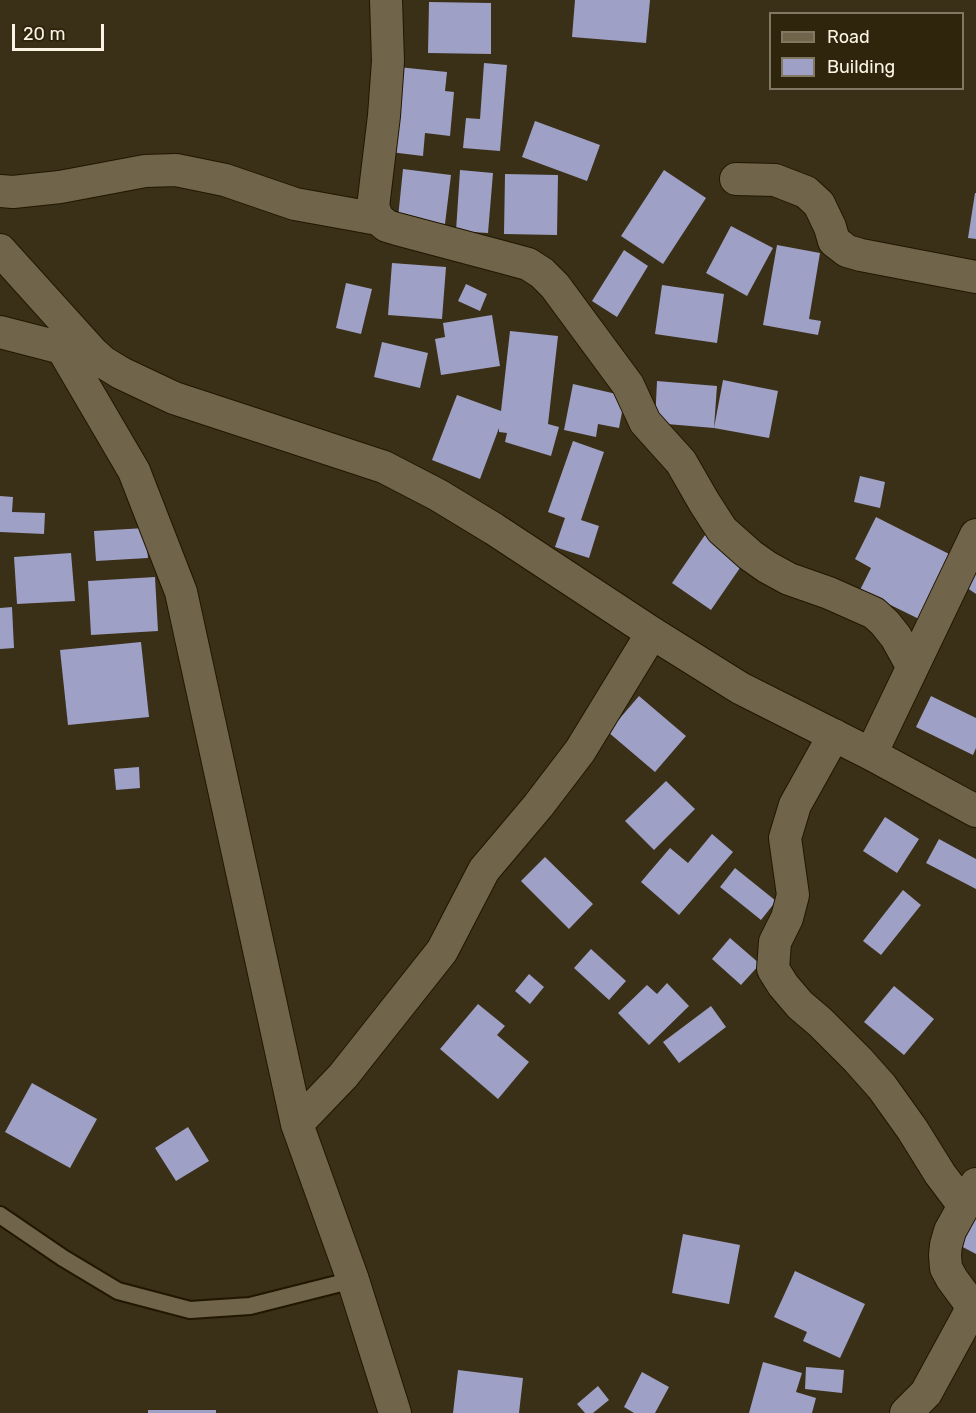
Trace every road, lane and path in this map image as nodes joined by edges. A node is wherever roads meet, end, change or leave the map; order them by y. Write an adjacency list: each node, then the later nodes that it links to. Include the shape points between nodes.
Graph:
1 (386, 0): 4 (street, via 388,61 373,207)
2 (736, 179): 6 (street, via 775,180 806,192 819,204 834,241 847,251)
3 (0, 191): 4 (street, via 60,187 145,171 176,170 225,180 295,204)
4 (378, 219): 12 (street, via 397,230 528,264 542,273 628,385 645,422 681,462 722,530 767,567 874,613 896,637)
5 (0, 250): 9 (street)
6 (976, 277)
7 (0, 332): 8 (street)
8 (62, 348): 9 (street); 16 (street, via 134,471 181,592)
9 (93, 353): 11 (street, via 121,373 174,398 384,467 494,529)
10 (976, 535): 12 (street)
11 (652, 633): 13 (street, via 740,688); 16 (street, via 580,752 484,870 442,951 343,1076)
12 (912, 666): 14 (street)
13 (834, 735): 14 (street); 17 (street, via 795,805 785,838 793,895 776,942 773,969 800,1005 882,1087 940,1174)
14 (871, 754): 15 (street)
15 (976, 812)
16 (297, 1124): 19 (street)
17 (970, 1195): 21 (street, via 950,1231 945,1255 952,1280 969,1302 968,1316 926,1393)
18 (0, 1215): 19 (lane, via 118,1291 190,1311 250,1306)
19 (353, 1280): 20 (street)
20 (395, 1413)
21 (906, 1413)

